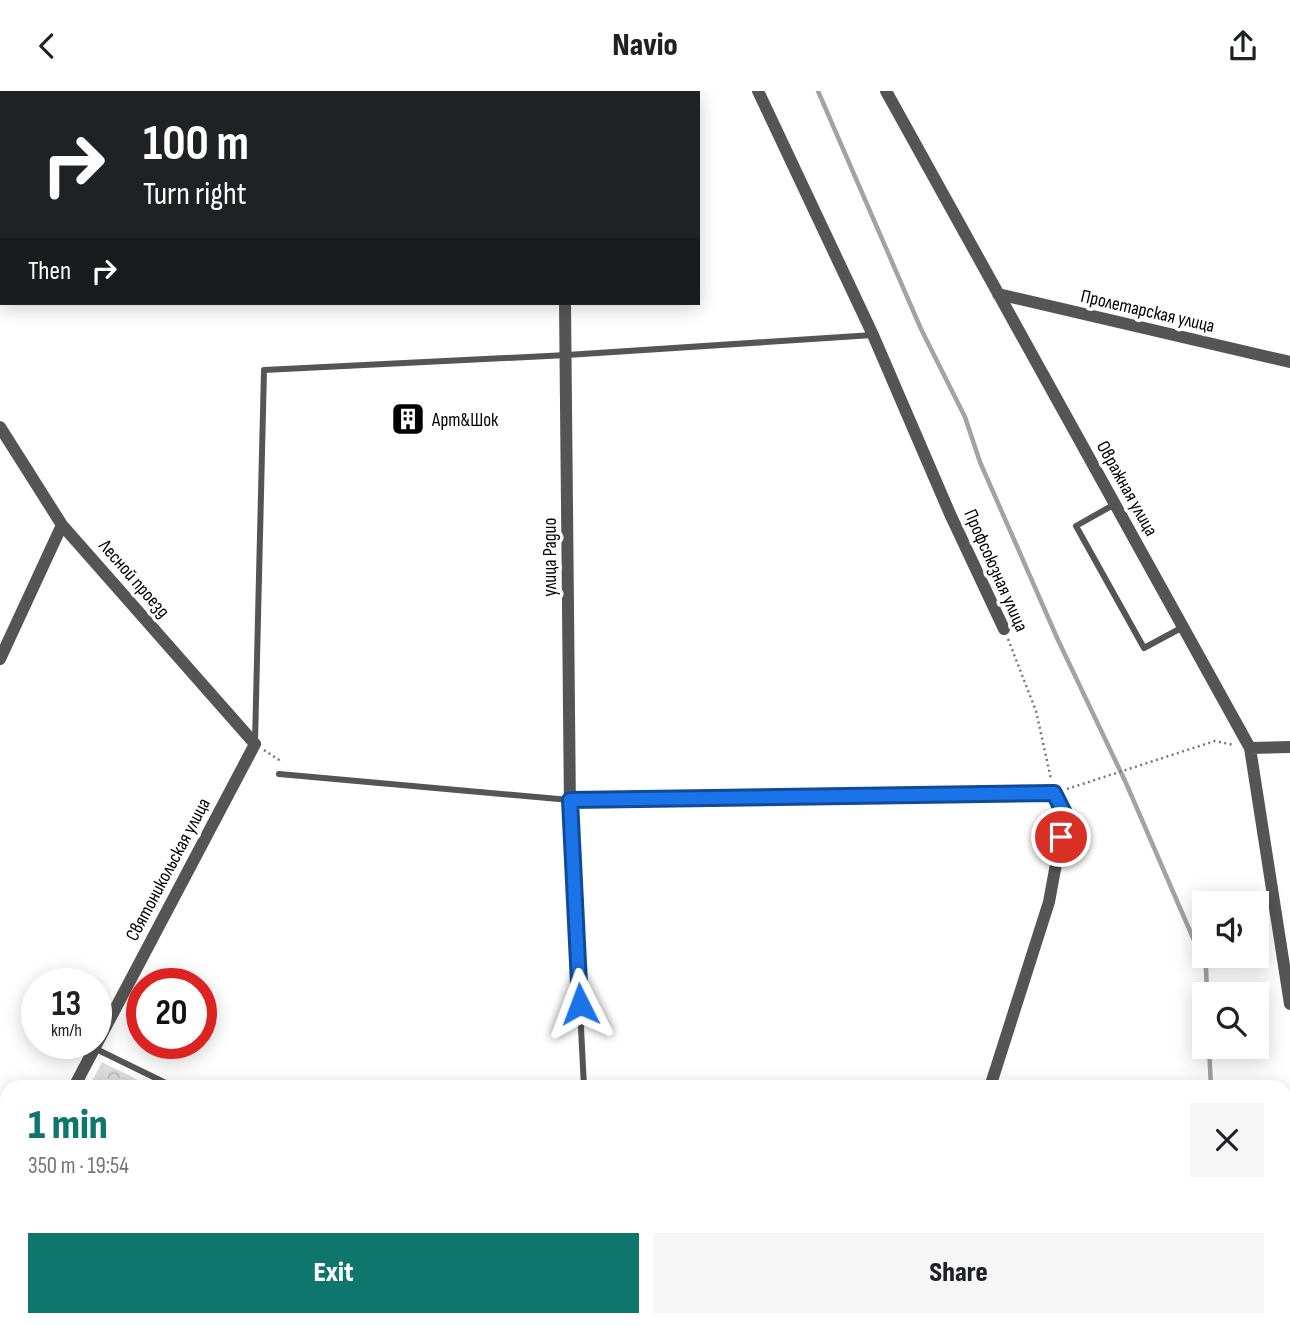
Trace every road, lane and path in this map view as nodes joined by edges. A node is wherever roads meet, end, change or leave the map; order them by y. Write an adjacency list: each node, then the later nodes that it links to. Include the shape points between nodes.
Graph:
1 (758, 91): 5 (street, Профсоюзная улица)
2 (886, 91): 3 (street, Овражная улица)
3 (998, 294): 7 (street, Пролетарская улица); 9 (street, Овражная улица)
4 (565, 305): 6 (street, улица Радио)
5 (873, 335): 6 (lane); 12 (street, Профсоюзная улица)
6 (567, 355): 14 (lane, via 264,370); 19 (street, улица Радио)
7 (1290, 362)
8 (0, 427): 10 (street, Лесной проезд)
9 (1115, 504): 11 (street, Овражная улица); 11 (lane, via 1076,526 1144,648)
10 (62, 525): 13 (street); 14 (street, Лесной проезд)
11 (1183, 627): 16 (street, Овражная улица)
12 (1004, 629): 18 (path, Профсоюзная улица, via 1036,711)
13 (0, 659)
14 (255, 744): 17 (path, via 279,760); 22 (street, Святоникольская улица)
15 (1290, 747): 16 (street)
16 (1250, 748): 18 (path, via 1215,741); 20 (street, Овражная улица)
17 (279, 774): 19 (lane)
18 (1054, 793): 19 (street); 28 (street, via 1065,815 1049,902)
19 (570, 806): 27 (lane)
20 (1284, 925): 21 (street, Овражная улица)
21 (1290, 1004)
22 (112, 1014)
23 (112, 1057): 26 (lane)
24 (88, 1059): 25 (street, Святоникольская улица)
25 (78, 1080)
26 (160, 1080)
27 (584, 1080)
28 (992, 1080)

